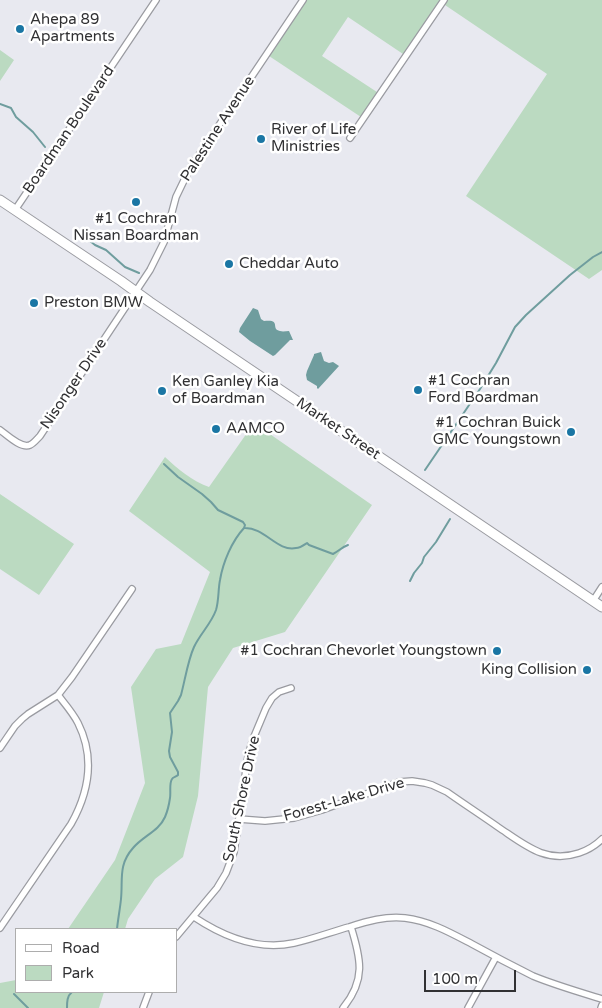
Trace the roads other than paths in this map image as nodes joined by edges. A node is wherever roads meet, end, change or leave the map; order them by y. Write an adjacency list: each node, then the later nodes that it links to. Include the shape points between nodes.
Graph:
1 (156, 0): 6 (street, Boardman Boulevard)
2 (303, 0): 7 (street, Palestine Avenue, via 189,170 176,197 161,250)
3 (444, 0): 4 (street)
4 (350, 138)
5 (0, 200): 6 (main road, Market Street)
6 (15, 210): 7 (main road, Market Street)
7 (136, 292): 8 (street, Nisonger Drive, via 40,436 24,446); 11 (main road, Market Street)
8 (0, 430)
9 (602, 587): 11 (street)
10 (132, 589): 14 (street)
11 (593, 600): 12 (main road, Market Street)
12 (602, 607)
13 (292, 688): 16 (street, South Shore Drive, via 274,696 257,726 248,756)
14 (58, 694): 15 (street, via 22,719); 20 (street, via 78,724 85,744 88,770 84,794 71,824)
15 (0, 748)
16 (239, 819): 17 (street, Forest-Lake Drive, via 294,818 396,782 412,781 447,792 528,847 544,854 571,856); 18 (street, South Shore Drive, via 234,852 226,873)
17 (602, 839)
18 (194, 917): 19 (street, via 232,937 267,945 295,943); 21 (street, South Shore Drive)
19 (351, 926): 22 (street, via 374,919 414,919 440,927); 26 (street, via 359,972 352,994)
20 (0, 928)
21 (178, 935)
22 (496, 957): 24 (street, via 550,982); 27 (street)
23 (150, 993): 25 (street)
24 (602, 999)
25 (144, 1008)
26 (343, 1008)
27 (468, 1008)

